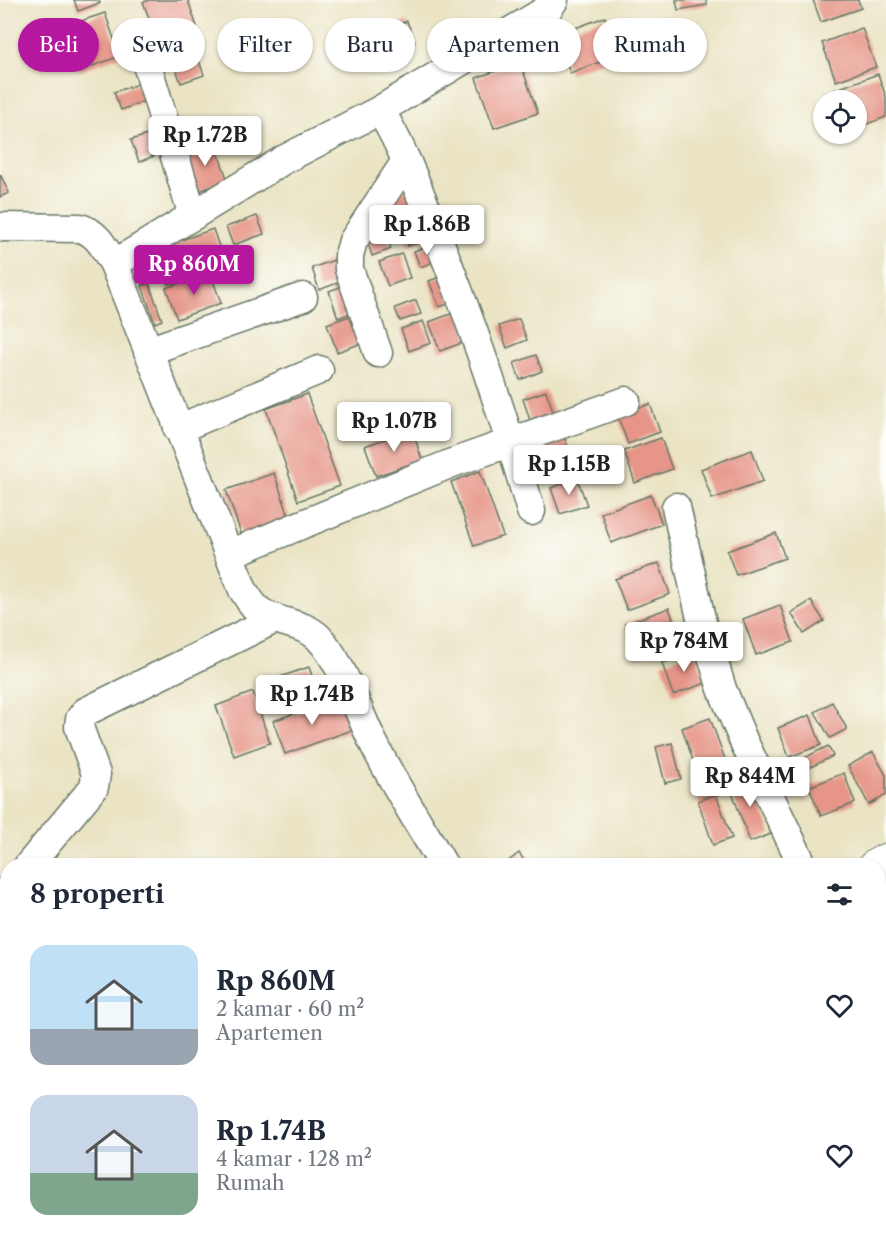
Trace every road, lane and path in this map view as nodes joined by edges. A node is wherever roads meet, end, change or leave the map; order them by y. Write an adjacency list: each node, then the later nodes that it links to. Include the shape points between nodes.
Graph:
1 (554, 0): 3 (street, via 548,9)
2 (149, 72): 5 (street)
3 (380, 110): 4 (street); 5 (street, via 285,159)
4 (406, 160): 10 (street, via 353,241 349,255 349,269); 14 (street, via 457,284)
5 (193, 216): 7 (street)
6 (0, 227): 7 (street, via 91,231)
7 (114, 264): 9 (street)
8 (303, 297): 9 (street)
9 (148, 351): 13 (street)
10 (378, 353)
11 (319, 370): 13 (street)
12 (626, 401): 14 (street)
13 (178, 429): 17 (street)
14 (511, 442): 16 (street); 17 (street)
15 (676, 507): 21 (street, via 702,623 722,689)
16 (531, 511)
17 (230, 554): 18 (street, via 243,590 257,609)
18 (275, 619): 19 (street, via 86,712 79,727 96,774 94,787); 20 (street, via 309,632 327,649 374,743)
19 (35, 858)
20 (439, 858)
21 (800, 858)

